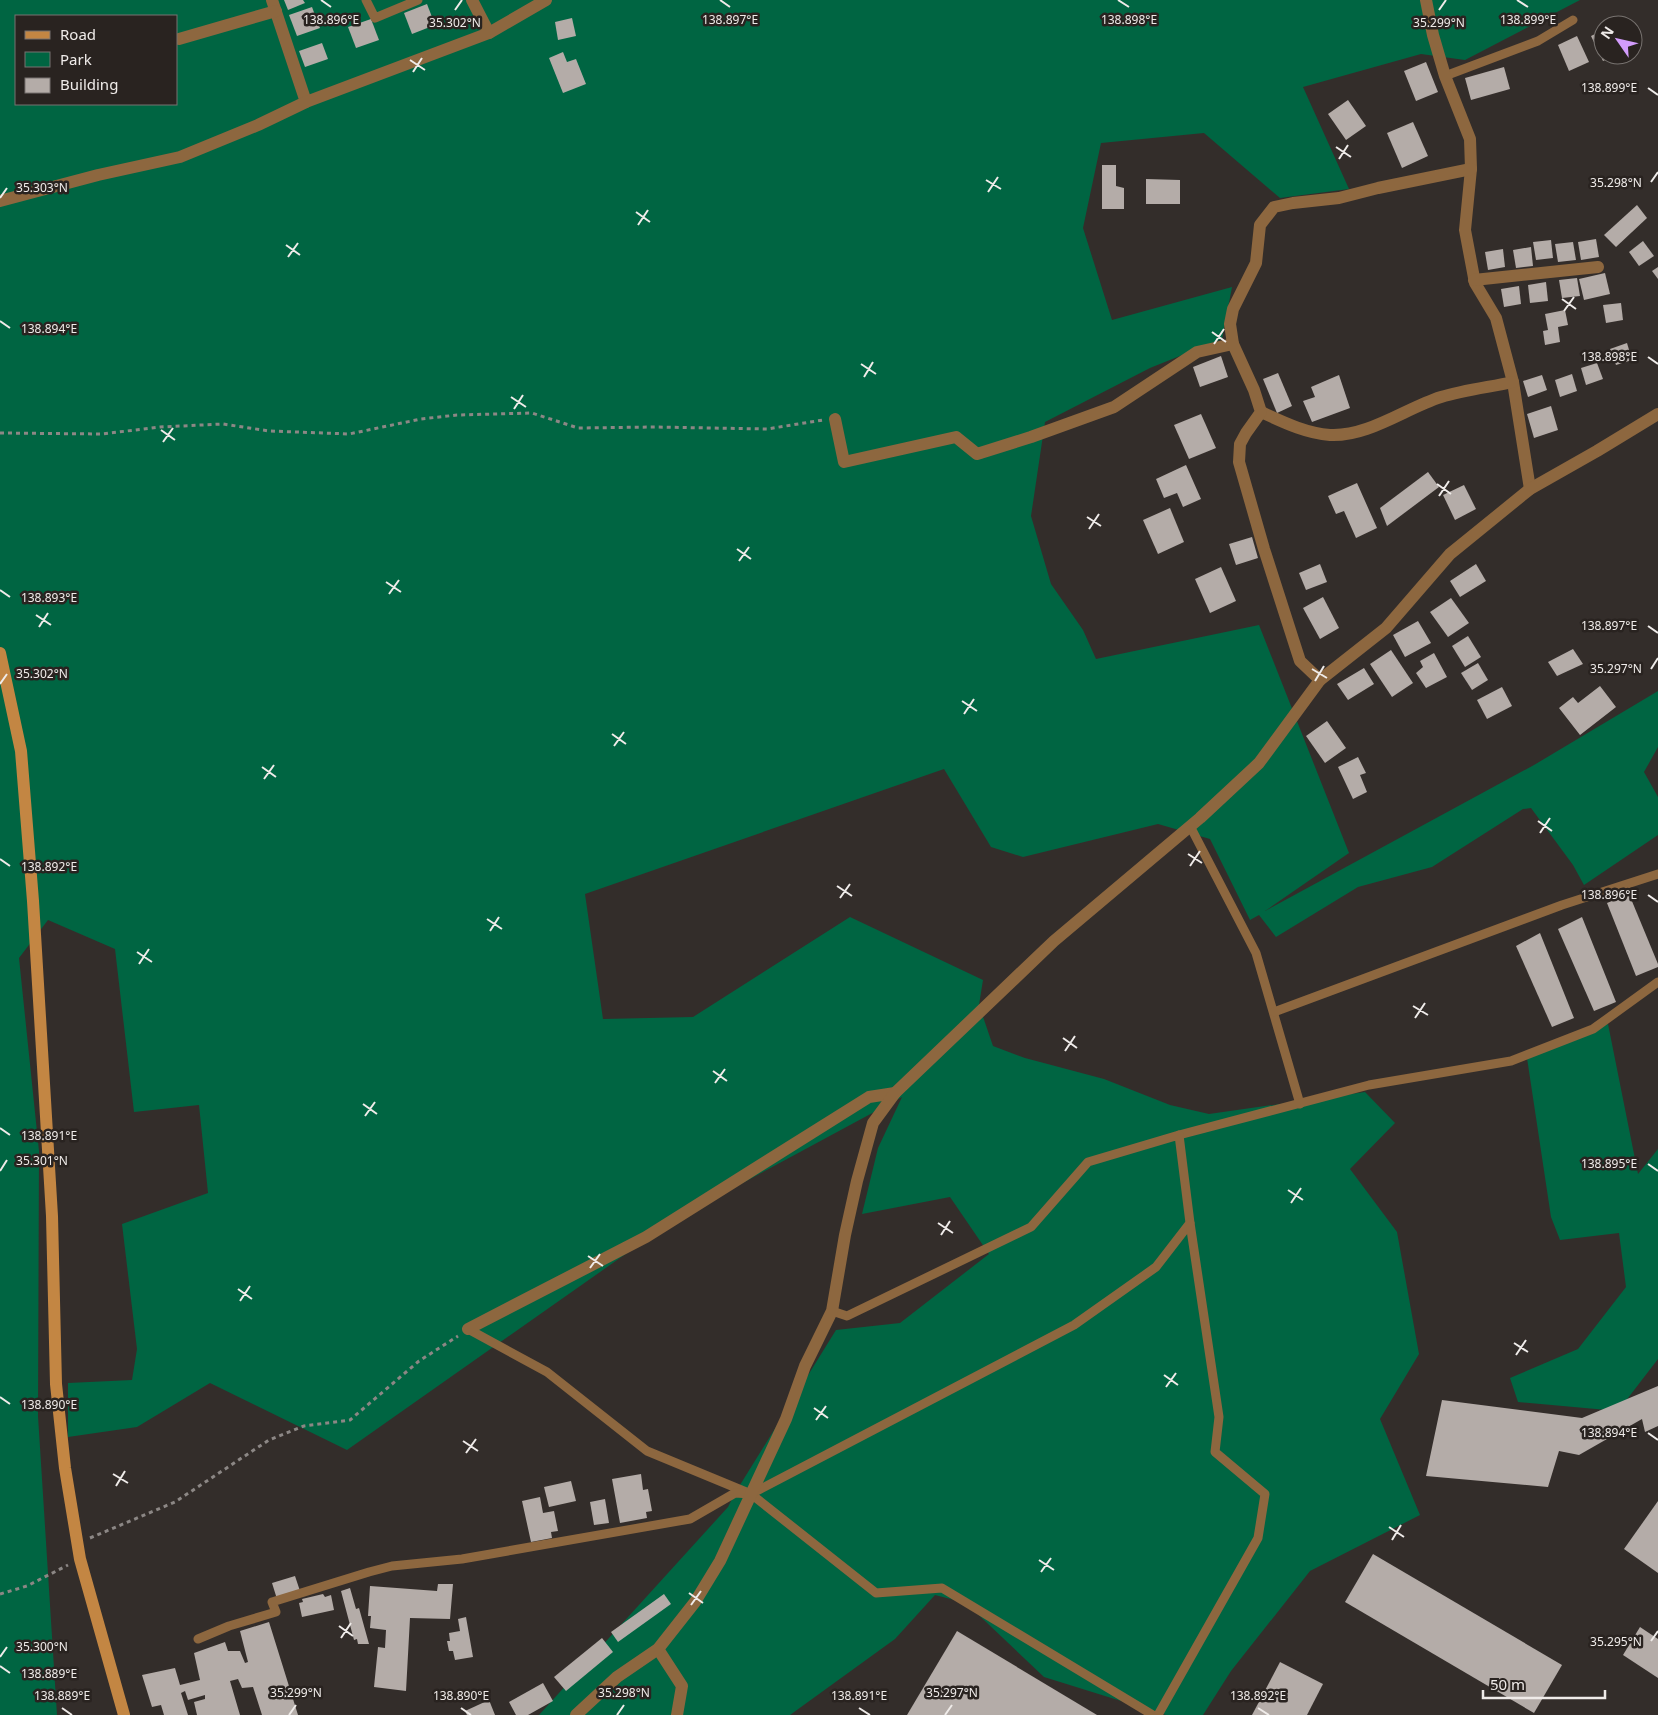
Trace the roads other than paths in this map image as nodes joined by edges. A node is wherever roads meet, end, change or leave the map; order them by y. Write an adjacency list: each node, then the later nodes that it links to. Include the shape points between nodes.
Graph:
1 (366, 0): 2 (lane, via 375,18)
2 (418, 0)
3 (472, 0): 8 (street)
4 (546, 0): 8 (street)
5 (1426, 0): 10 (street)
6 (274, 5): 9 (street); 11 (street)
7 (1573, 20): 10 (lane, via 1538,41)
8 (489, 33): 11 (street)
9 (179, 39)
10 (1446, 76): 12 (street, via 1470,139)
11 (306, 102): 13 (street, via 180,157)
12 (1471, 169): 15 (street, via 1465,230); 16 (street, via 1338,198 1274,207 1260,225 1256,263 1234,309 1230,324)
13 (0, 201)
14 (1598, 267): 15 (street)
15 (1474, 280): 17 (street, via 1496,318)
16 (1233, 344): 18 (street); 20 (street, via 1197,352 1114,407 977,454 956,437 844,462)
17 (1513, 382): 18 (street, via 1442,397 1356,432 1330,435 1302,430); 21 (street)
18 (1261, 412): 23 (street, via 1240,444 1239,462 1300,661)
19 (1658, 414): 21 (street)
20 (835, 419)
21 (1530, 489): 23 (street, via 1450,554 1386,628)
22 (0, 653): 37 (street, via 21,751 34,901 51,1206 56,1384 65,1468 80,1559)
23 (1320, 680): 24 (street, via 1258,763)
24 (1190, 826): 27 (lane, via 1256,953); 28 (street, via 1054,941)
25 (1658, 874): 27 (lane, via 1562,905)
26 (1658, 982): 29 (lane, via 1593,1029 1511,1061 1369,1086)
27 (1274, 1012): 29 (lane)
28 (895, 1093): 32 (street, via 873,1123 845,1235); 33 (street, via 869,1097 646,1237)
29 (1300, 1104): 30 (lane)
30 (1179, 1135): 31 (lane); 32 (lane, via 1088,1162 1031,1227 848,1316)
31 (1190, 1223): 34 (lane, via 1156,1268 1074,1325); 41 (lane, via 1219,1417 1215,1452 1265,1494 1258,1538)
32 (832, 1310): 34 (street)
33 (468, 1329): 34 (lane, via 547,1372 647,1451)
34 (751, 1494): 35 (lane, via 734,1493 690,1519 369,1572 272,1602 276,1612); 36 (street, via 720,1561 695,1602); 40 (lane, via 876,1593 942,1588)
35 (198, 1639)
36 (658, 1649): 38 (street, via 617,1677); 39 (street, via 682,1686)
37 (124, 1715)
38 (576, 1715)
39 (677, 1715)
40 (1152, 1715)
41 (1158, 1715)

